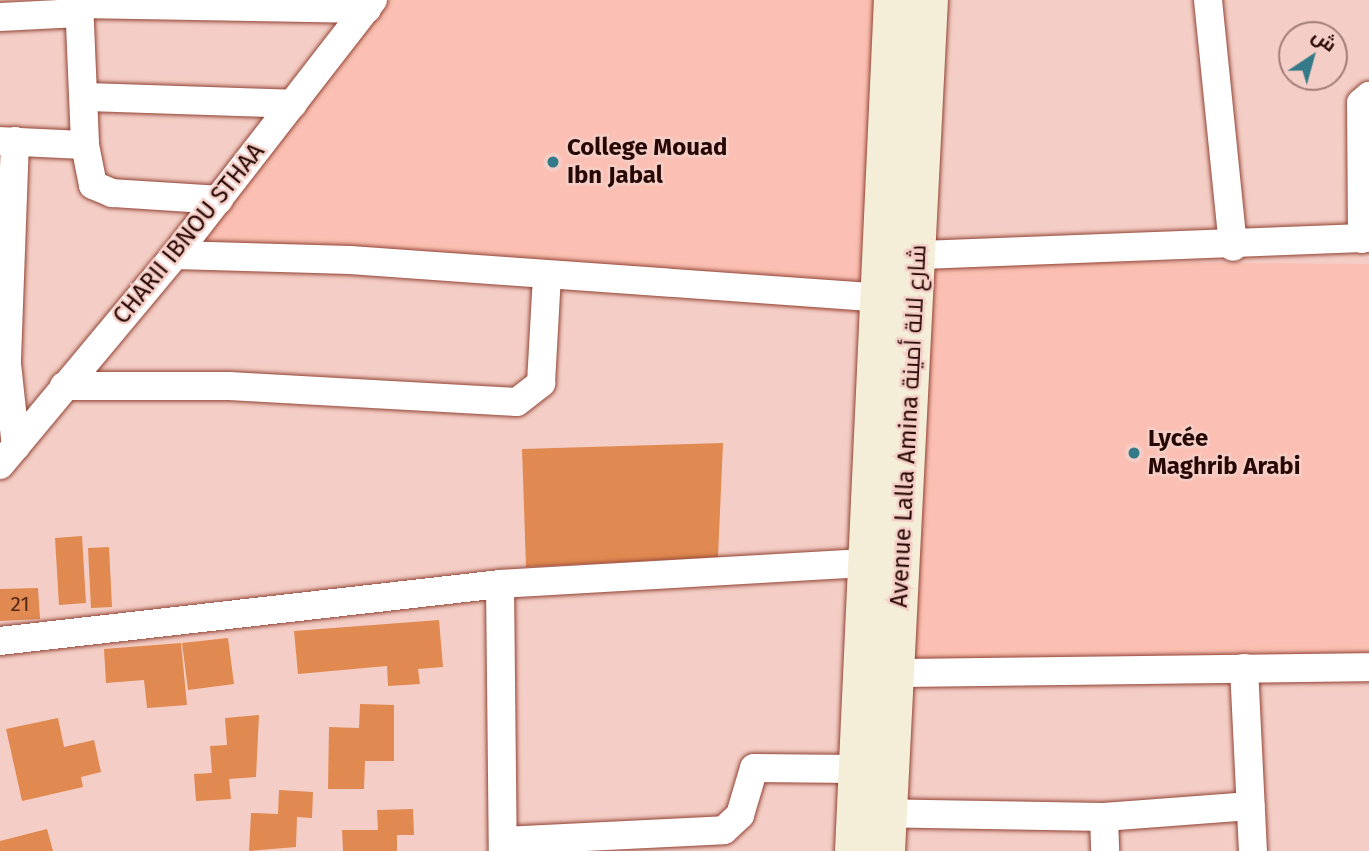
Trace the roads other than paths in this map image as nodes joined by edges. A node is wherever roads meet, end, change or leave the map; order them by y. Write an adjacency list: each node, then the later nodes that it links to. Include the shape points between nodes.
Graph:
1 (893, 0): 17 (street, Avenue Lalla Amina شارع لالة أمينة)
2 (929, 0): 16 (street, Avenue Lalla Amina شارع لالة أمينة)
3 (1208, 0): 14 (street)
4 (370, 4): 5 (street); 9 (street, CHARII IBNOU STHAA)
5 (79, 6): 6 (street); 8 (street)
6 (0, 17)
7 (1369, 96): 13 (street, via 1361,103)
8 (86, 97): 9 (street); 11 (street)
9 (293, 104): 12 (street, CHARII IBNOU STHAA)
10 (8, 141): 11 (street); 22 (street)
11 (85, 145): 12 (street, via 93,186 112,193)
12 (219, 200): 15 (street, CHARII IBNOU STHAA)
13 (1365, 238): 14 (street)
14 (1233, 247): 16 (street)
15 (175, 255): 18 (street); 21 (street, CHARII IBNOU STHAA)
16 (919, 255): 17 (street); 20 (street, Avenue Lalla Amina شارع لالة أمينة)
17 (878, 257): 19 (street, Avenue Lalla Amina شارع لالة أمينة)
18 (547, 276): 19 (street); 21 (street, via 541,383 517,402 229,386)
19 (876, 296): 20 (street); 23 (street, Avenue Lalla Amina شارع لالة أمينة)
20 (916, 302): 28 (street, Avenue Lalla Amina شارع لالة أمينة)
21 (64, 386): 22 (street, CHARII IBNOU STHAA)
22 (8, 456)
23 (863, 564): 24 (street); 29 (street, Avenue Lalla Amina شارع لالة أمينة)
24 (500, 584): 25 (street); 34 (street)
25 (0, 641)
26 (1369, 667): 27 (street)
27 (1244, 668): 28 (street); 30 (street)
28 (897, 673): 31 (street, Avenue Lalla Amina شارع لالة أمينة)
29 (856, 769): 31 (street, Avenue Lalla Amina شارع لالة أمينة); 33 (street, via 754,768 740,815 729,827)
30 (1251, 806): 32 (street); 38 (street)
31 (871, 813): 32 (street); 35 (street, Avenue Lalla Amina شارع لالة أمينة); 36 (street, Avenue Lalla Amina شارع لالة أمينة)
32 (1104, 817): 37 (street)
33 (646, 845): 34 (street)
34 (503, 846)
35 (854, 851)
36 (886, 851)
37 (1105, 851)
38 (1253, 851)

